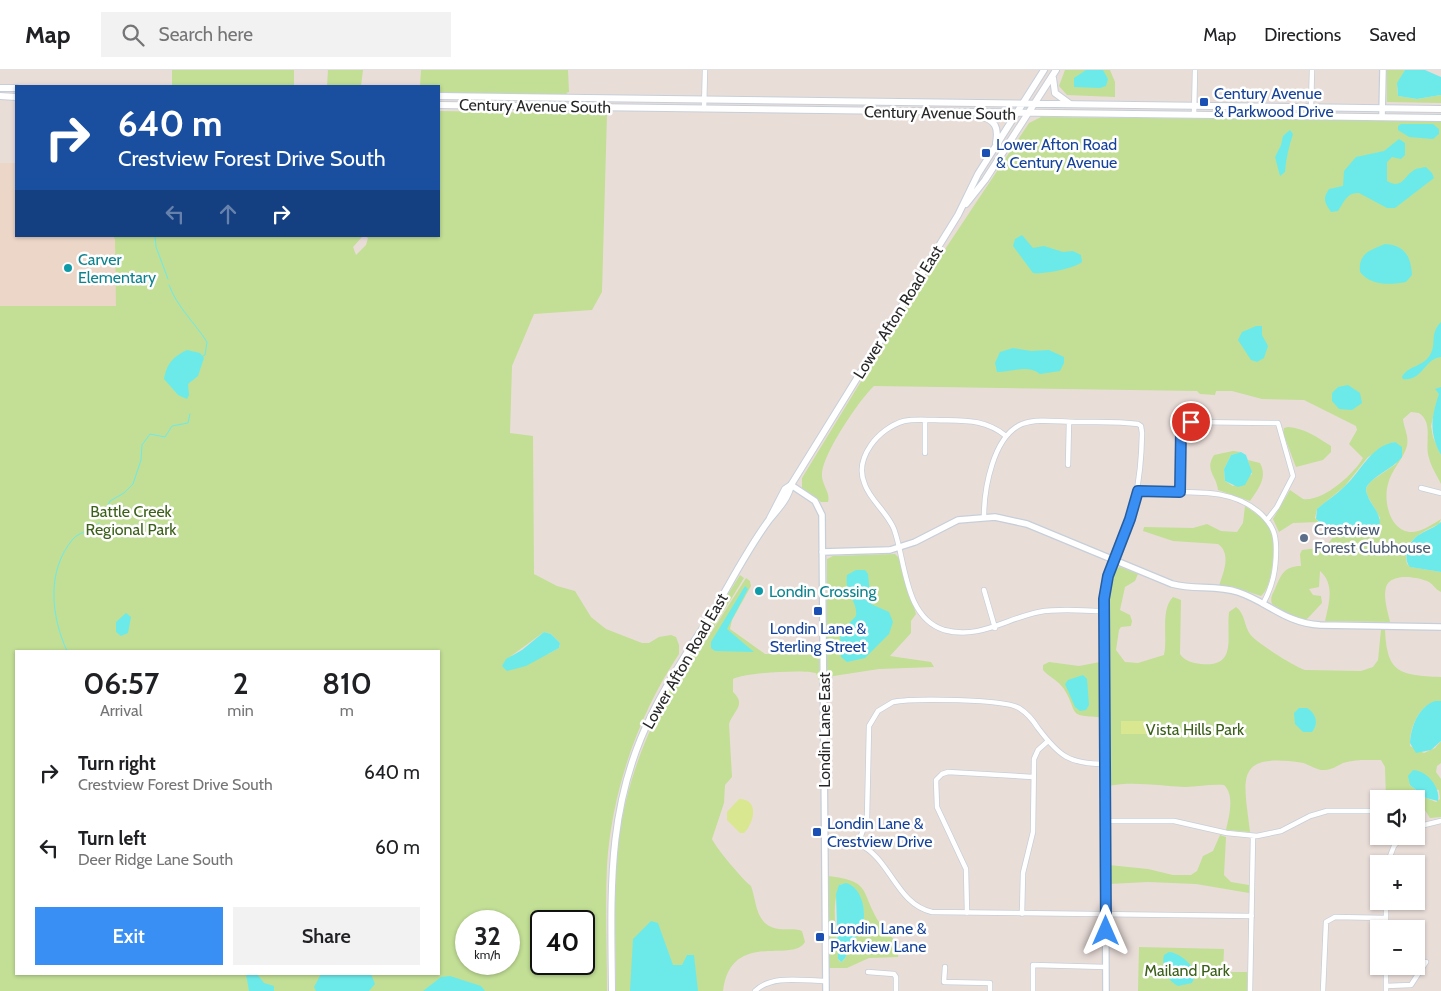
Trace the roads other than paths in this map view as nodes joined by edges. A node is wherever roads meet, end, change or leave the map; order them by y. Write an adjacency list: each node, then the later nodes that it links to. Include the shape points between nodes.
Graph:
1 (705, 70): 12 (street)
2 (1044, 70): 13 (main road, Lower Afton Road East)
3 (1195, 70): 17 (street)
4 (1312, 70): 18 (street)
5 (1383, 70): 19 (street)
6 (1055, 72): 14 (main road, Lower Afton Road East); 16 (main road, via 1054,92)
7 (0, 88): 8 (main road)
8 (15, 88)
9 (0, 96): 11 (main road)
10 (440, 96): 12 (main road, Century Avenue South)
11 (15, 97)
12 (704, 100): 13 (main road, Century Avenue South); 20 (street)
13 (1022, 104): 14 (main road, Century Avenue South); 23 (main road, Lower Afton Road East)
14 (1034, 104): 16 (main road, Century Avenue South); 24 (main road, Lower Afton Road East)
15 (440, 105): 20 (main road, Century Avenue South)
16 (1071, 105): 17 (main road, Century Avenue South)
17 (1194, 105): 18 (main road, Century Avenue South); 25 (street)
18 (1311, 107): 19 (main road, Century Avenue South)
19 (1382, 108): 21 (main road, Century Avenue South); 26 (street)
20 (704, 109): 22 (main road, Century Avenue South)
21 (1441, 109)
22 (969, 113): 23 (main road, Century Avenue South); 28 (main road, via 993,121 998,133)
23 (1016, 114): 24 (main road, Century Avenue South); 28 (main road, Lower Afton Road East)
24 (1028, 114): 25 (main road, Century Avenue South); 29 (main road, Lower Afton Road East)
25 (1194, 115): 26 (main road, Century Avenue South)
26 (1382, 117): 27 (main road, Century Avenue South)
27 (1441, 118)
28 (996, 146): 29 (main road, Lower Afton Road East)
29 (958, 215): 35 (main road, Lower Afton Road East)
30 (925, 420): 32 (street, via 979,421); 33 (street); 42 (street, via 904,422 887,429 873,443 863,463 864,484 890,520)
31 (1069, 422): 32 (street, via 1029,422); 34 (street); 37 (street, via 1140,425)
32 (1006, 436): 40 (street, via 987,480)
33 (925, 453)
34 (1068, 465)
35 (791, 485): 43 (street, Londin Lane East, via 819,506); 73 (main road, Lower Afton Road East, via 785,489 770,519 663,693 646,725 631,767 613,850)
36 (1420, 488): 39 (street)
37 (1138, 491): 38 (street); 44 (street)
38 (1180, 492): 41 (street, via 1230,496 1253,507); 41 (street, via 1181,431 1185,424 1278,424 1294,475)
39 (1441, 493)
40 (984, 516): 42 (street, via 950,523); 44 (street, via 1020,522)
41 (1267, 520): 46 (street, via 1276,536 1275,572)
42 (899, 547): 43 (street, via 877,552); 49 (street, via 916,606 927,621 950,631)
43 (822, 552): 58 (street, Londin Lane East)
44 (1114, 560): 46 (street, via 1172,584 1232,590); 47 (street, via 1105,586)
45 (984, 590): 49 (street)
46 (1263, 604): 48 (street, via 1287,618 1310,624)
47 (1104, 611): 49 (street, via 1039,612); 51 (street)
48 (1441, 627)
49 (995, 628)
50 (1048, 741): 51 (street, via 1071,760); 52 (street, via 1036,753); 59 (street, via 1026,713 1008,704 902,701 885,705 868,729 867,816)
51 (1105, 764): 54 (street)
52 (1034, 777): 61 (street, via 947,772 937,779 937,807 966,869); 62 (street, via 1033,832 1023,873)
53 (1370, 811): 57 (street, via 1327,810 1281,831)
54 (1105, 821): 57 (street, via 1174,821); 63 (street)
55 (1441, 821): 56 (street)
56 (1425, 825)
57 (1253, 836): 64 (street)
58 (825, 841): 59 (street); 71 (street, Londin Lane East)
59 (858, 844): 61 (street, via 874,856 914,905 932,912)
60 (1386, 910): 65 (street)
61 (966, 913): 62 (street)
62 (1022, 914): 63 (street)
63 (1106, 914): 64 (street); 68 (street)
64 (1252, 916): 80 (street)
65 (1386, 918): 81 (street, via 1335,917 1325,923)
66 (1426, 962): 72 (street, via 1411,985)
67 (945, 967): 77 (street, via 944,982 990,983)
68 (1106, 967): 78 (street, via 1034,965); 79 (street)
69 (868, 972): 76 (street, via 894,974)
70 (1386, 975): 72 (street)
71 (826, 981): 74 (street, via 774,981); 75 (street, Londin Lane East)
72 (1386, 989)
73 (612, 991)
74 (755, 991)
75 (826, 991)
76 (896, 991)
77 (990, 991)
78 (1033, 991)
79 (1106, 991)
80 (1250, 991)
81 (1323, 991)

